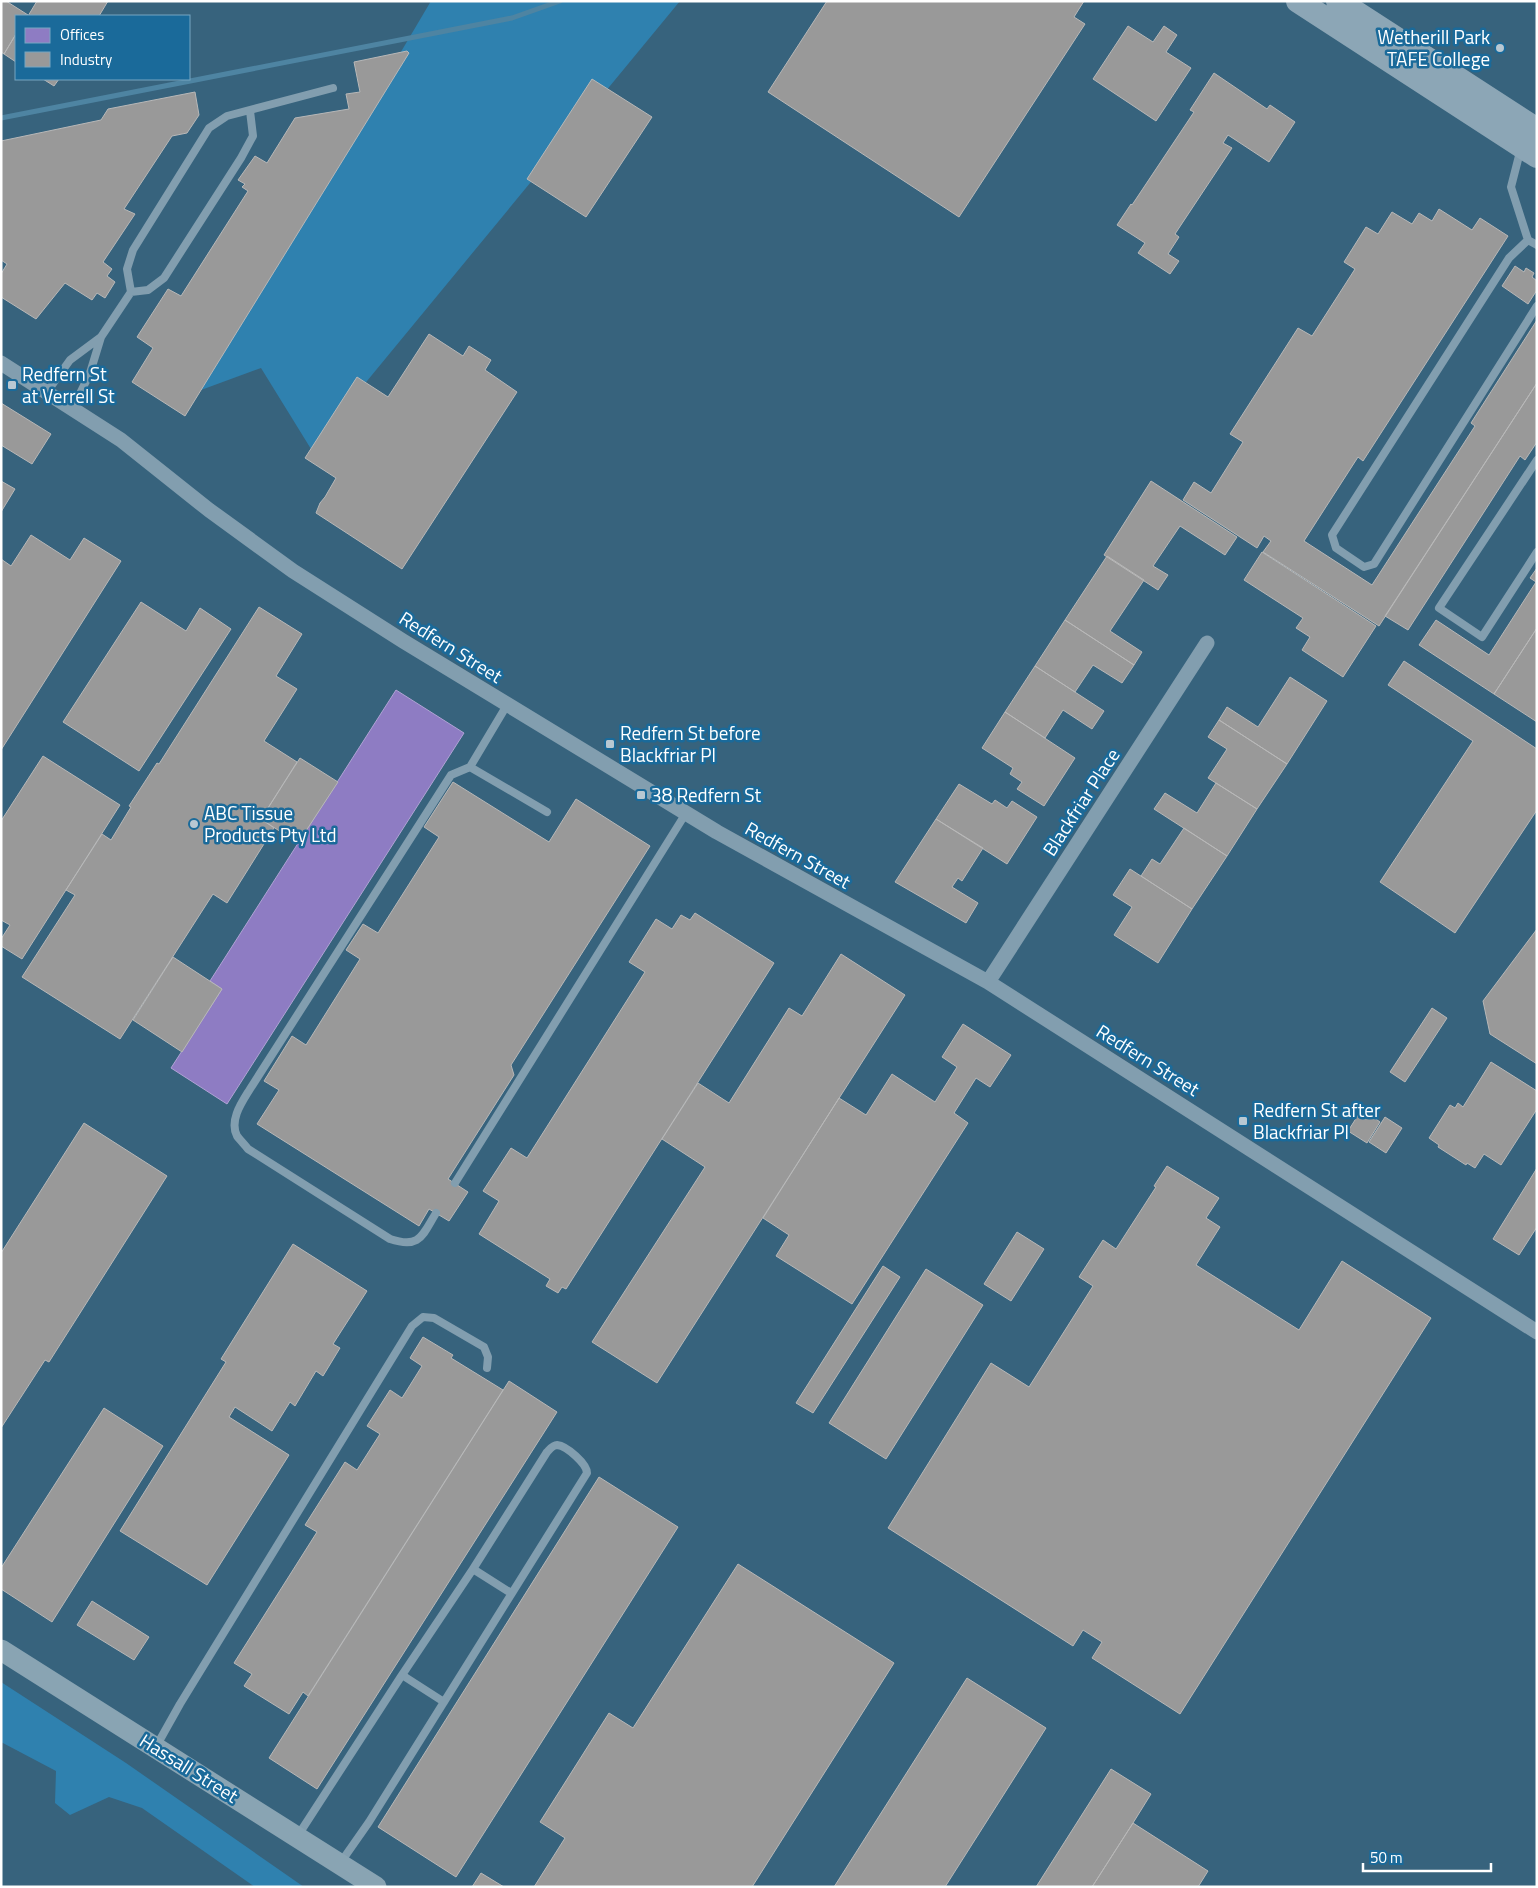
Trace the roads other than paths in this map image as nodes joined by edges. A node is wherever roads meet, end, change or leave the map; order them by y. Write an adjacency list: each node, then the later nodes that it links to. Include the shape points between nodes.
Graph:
1 (1298, 1): 5 (main road)
2 (1338, 1): 5 (main road)
3 (333, 88): 4 (lane)
4 (250, 110): 8 (lane, via 253,136 164,278 148,290); 8 (lane, via 227,116 209,128 133,250 127,269)
5 (1532, 144): 6 (lane, via 1511,187)
6 (1528, 240): 7 (lane); 9 (lane, via 1509,258 1332,535 1336,548 1364,567 1374,564)
7 (1537, 245)
8 (131, 292): 10 (lane)
9 (1537, 306)
10 (101, 338): 12 (lane, via 70,360); 13 (lane)
11 (1, 363): 12 (street, Redfern Street)
12 (47, 392): 13 (street, Redfern Street)
13 (73, 408): 17 (street, Redfern Street, via 121,440 293,571)
14 (1537, 460): 15 (lane, via 1440,608 1482,637)
15 (1537, 552)
16 (1207, 643): 21 (street, Blackfriar Place)
17 (507, 705): 18 (lane); 20 (street, Redfern Street)
18 (470, 767): 19 (lane); 23 (lane, via 451,775 250,1089 238,1109 235,1122 237,1136 248,1149 390,1239 402,1243 416,1242)
19 (547, 812)
20 (686, 814): 21 (street, Redfern Street); 22 (lane)
21 (988, 982): 24 (street, Redfern Street)
22 (455, 1183)
23 (436, 1214)
24 (1537, 1332)
25 (487, 1368): 31 (lane, via 488,1357 484,1347 434,1318 423,1317 412,1326)
26 (473, 1568): 27 (lane); 27 (lane, via 547,1452 558,1445 565,1448 587,1467 588,1473); 29 (lane)
27 (512, 1593): 30 (lane)
28 (1, 1650): 31 (main road, Hassall Street)
29 (402, 1675): 30 (lane); 32 (lane)
30 (444, 1702): 33 (lane)
31 (156, 1747): 32 (main road, Hassall Street)
32 (297, 1836): 33 (main road, Hassall Street)
33 (340, 1864): 34 (main road, Hassall Street)
34 (376, 1887)

